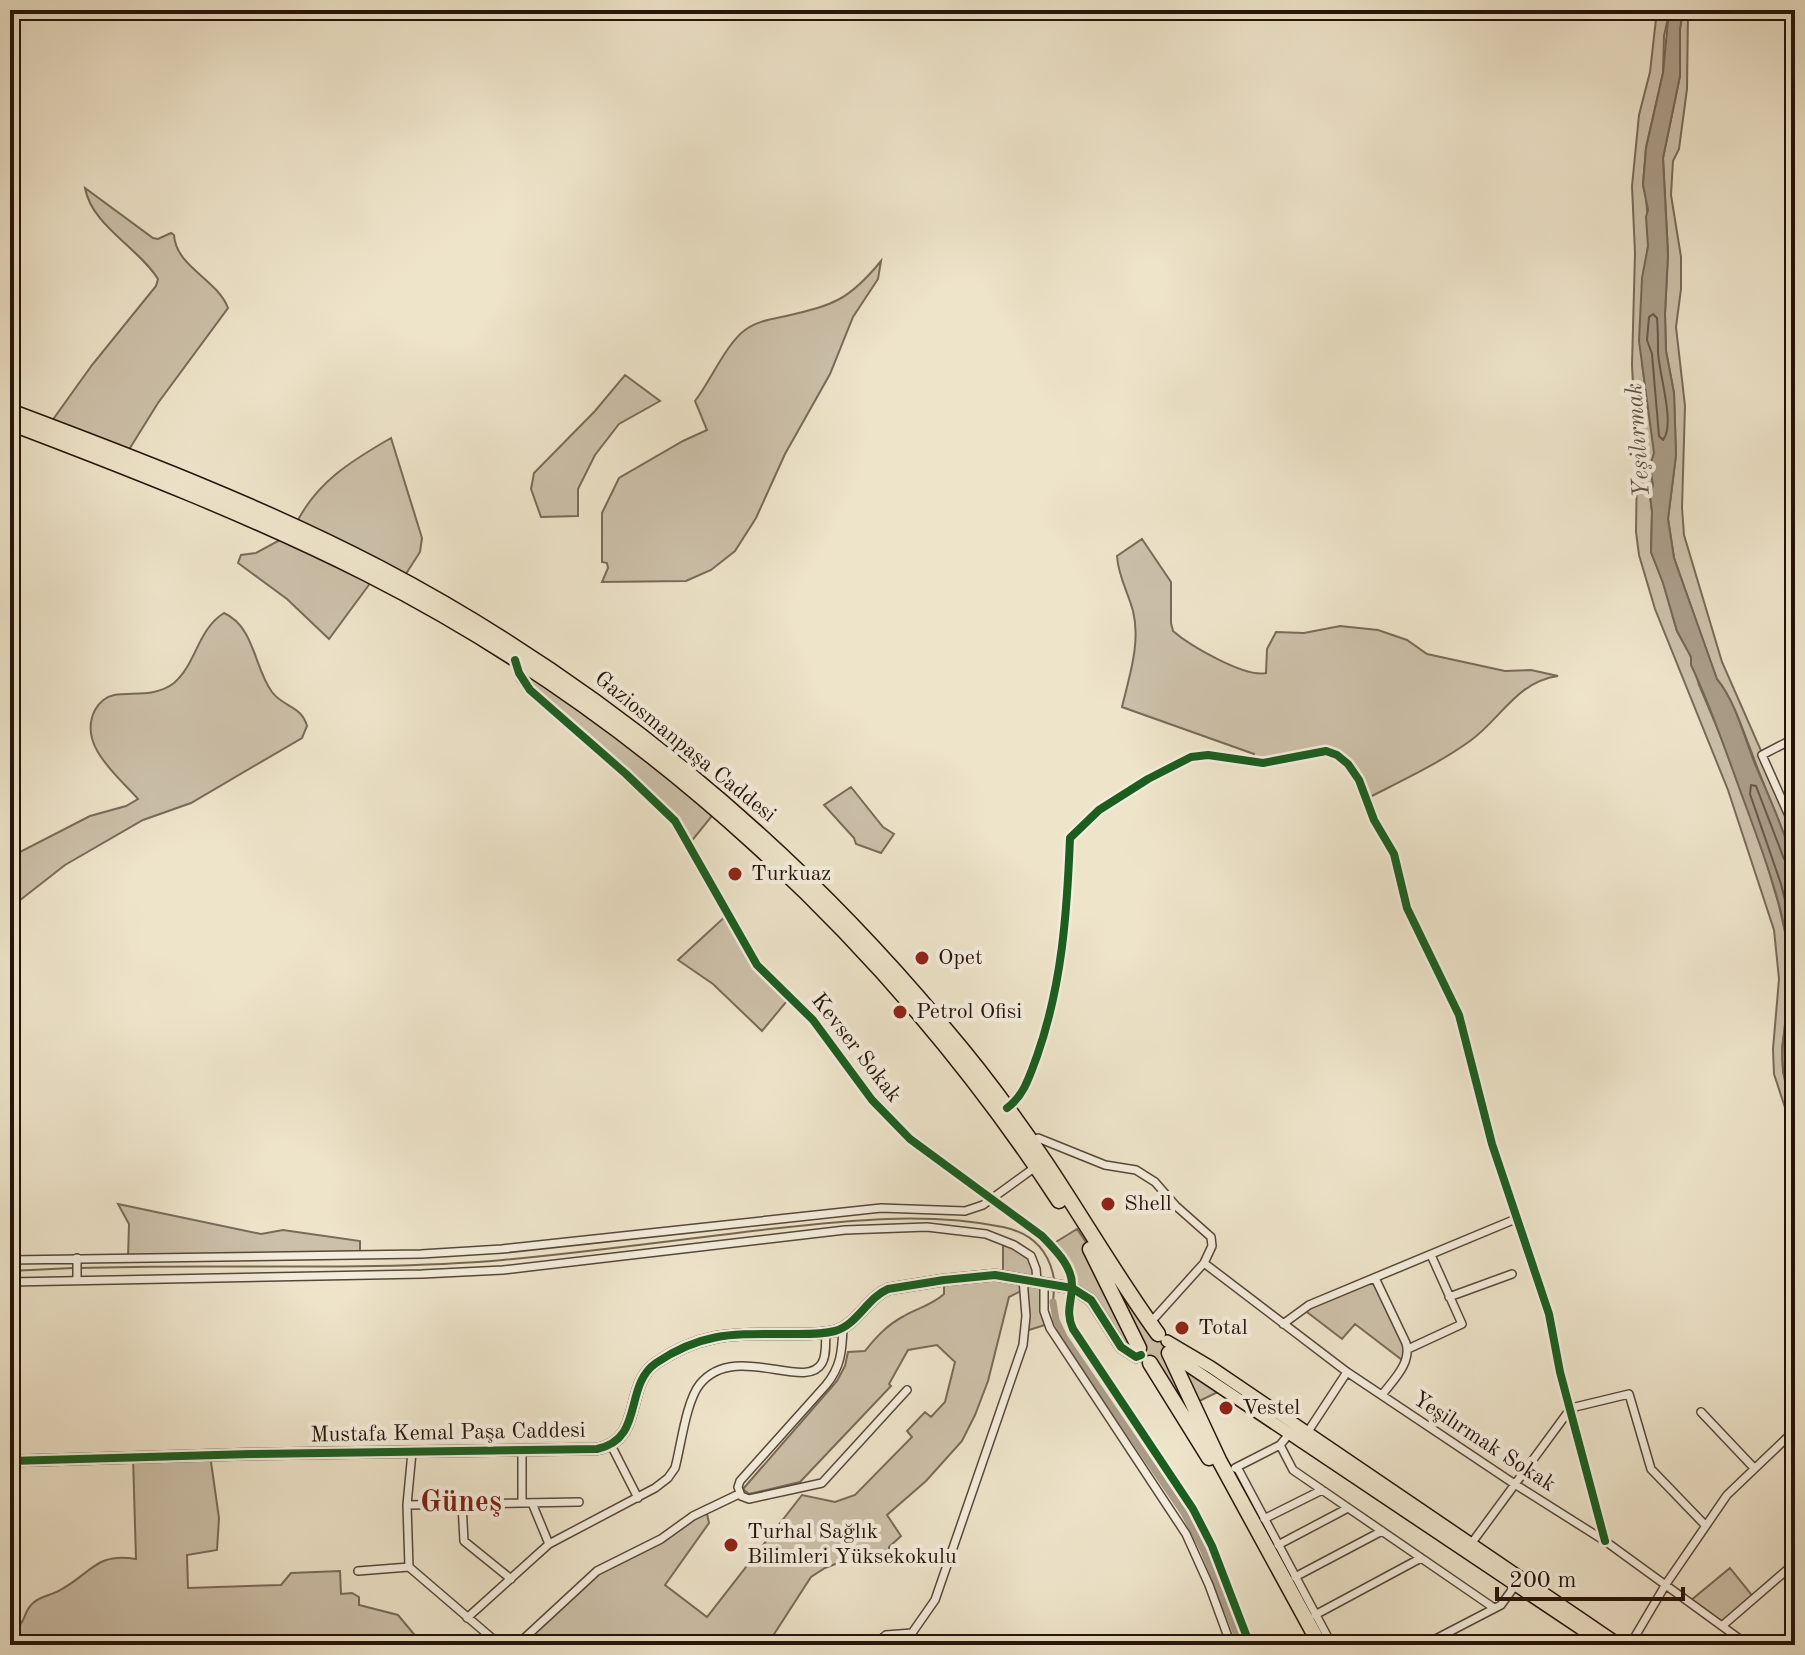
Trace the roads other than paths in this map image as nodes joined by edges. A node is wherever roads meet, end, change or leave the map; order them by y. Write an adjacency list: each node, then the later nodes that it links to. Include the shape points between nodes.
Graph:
1 (10, 411): 7 (highway, Gaziosmanpaşa Caddesi, via 330,543 445,604 574,686 705,787 796,867 902,978)
2 (10, 423): 3 (highway, Gaziosmanpaşa Caddesi, via 324,553)
3 (515, 660): 9 (highway, Gaziosmanpaşa Caddesi, via 663,768 787,875 938,1037); 10 (street, Kevser Sokak, via 530,690 675,821 757,965 813,1020 892,1123)
4 (1795, 738): 5 (street, via 1762,755)
5 (1792, 811): 6 (street)
6 (1795, 829)
7 (1007, 1108): 8 (highway, Gaziosmanpaşa Caddesi); 11 (street, via 1031,1074 1052,1010 1064,950 1070,838 1099,810 1191,757 1263,763 1326,751 1353,770 1396,858 1407,908 1459,1015 1488,1132)
8 (1032, 1142): 15 (street, via 1038,1138 1145,1175 1211,1237); 27 (highway, Gaziosmanpaşa Caddesi)
9 (1036, 1166): 10 (street); 29 (highway, Gaziosmanpaşa Caddesi, via 1092,1251)
10 (992, 1199): 13 (street, via 965,1211 881,1208 502,1249); 22 (street, Kevser Sokak, via 1051,1245 1065,1264)
11 (1518, 1218): 12 (street); 33 (street, via 1549,1314)
12 (1431, 1255): 17 (street); 23 (street)
13 (77, 1258): 14 (street); 19 (street)
14 (10, 1260)
15 (1204, 1263): 24 (street, Yeşilırmak Sokak); 27 (street)
16 (1512, 1274): 23 (street)
17 (1375, 1278): 24 (street, via 1309,1305); 28 (street)
18 (1023, 1279): 21 (street); 25 (street, via 976,1276 888,1289); 77 (street, via 1023,1345 935,1600 914,1631 886,1635)
19 (77, 1280): 20 (street); 21 (street, via 503,1270 845,1230 927,1227 986,1234 1014,1245 1031,1256)
20 (10, 1282)
21 (1043, 1282): 22 (street); 78 (street, via 1050,1328 1186,1534)
22 (1067, 1287): 29 (street, via 1091,1300 1121,1347); 79 (street, via 1073,1329 1193,1509)
23 (1449, 1297): 28 (street, via 1462,1324)
24 (1283, 1324): 30 (street, Yeşilırmak Sokak)
25 (843, 1328): 26 (street, Mustafa Kemal Paşa Caddesi); 47 (street, via 837,1370 740,1481)
26 (826, 1332): 38 (street, Mustafa Kemal Paşa Caddesi, via 713,1336 659,1361 643,1377 623,1434); 48 (street, via 822,1363 811,1372 747,1365 709,1375 696,1390 672,1474)
27 (1161, 1338): 29 (highway, via 1147,1336); 29 (highway, via 1162,1362); 36 (main road, Gaziosmanpaşa Caddesi); 37 (main road, Gaziosmanpaşa Caddesi); 44 (highway)
28 (1408, 1349): 32 (street, via 1406,1363)
29 (1143, 1356): 80 (highway, Gaziosmanpaşa Caddesi, via 1220,1476)
30 (1347, 1372): 32 (street, Yeşilırmak Sokak); 37 (street)
31 (907, 1390): 47 (street, via 822,1483 749,1499)
32 (1382, 1395): 45 (street, Yeşilırmak Sokak)
33 (1571, 1408): 45 (street); 56 (street, via 1629,1394 1651,1469); 58 (street)
34 (1701, 1412): 43 (street)
35 (1795, 1430): 43 (street)
36 (1290, 1433): 39 (street); 68 (main road, Gaziosmanpaşa Caddesi)
37 (1307, 1433): 60 (main road, Gaziosmanpaşa Caddesi)
38 (611, 1445): 41 (street, Mustafa Kemal Paşa Caddesi); 48 (street)
39 (1280, 1445): 44 (street); 46 (street, via 1293,1470)
40 (412, 1452): 41 (street, Mustafa Kemal Paşa Caddesi); 42 (street, Mustafa Kemal Paşa Caddesi); 53 (street)
41 (522, 1452): 50 (street)
42 (10, 1461)
43 (1754, 1468): 56 (street)
44 (1231, 1470): 55 (street); 81 (highway)
45 (1513, 1483): 58 (street, Yeşilırmak Sokak); 60 (street)
46 (1322, 1490): 54 (street); 55 (street)
47 (739, 1494): 76 (street, via 591,1575)
48 (638, 1498): 59 (street)
49 (579, 1502): 51 (street)
50 (522, 1503): 51 (street); 52 (street)
51 (532, 1503): 59 (street)
52 (462, 1504): 53 (street); 67 (street, via 464,1541)
53 (407, 1505): 64 (street)
54 (1348, 1508): 57 (street); 61 (street)
55 (1264, 1519): 61 (street)
56 (1705, 1525): 69 (street)
57 (1382, 1531): 62 (street); 66 (street)
58 (1605, 1541): 69 (street, Yeşilırmak Sokak)
59 (549, 1544): 67 (street)
60 (1471, 1544): 68 (main road, Gaziosmanpaşa Caddesi)
61 (1278, 1545): 66 (street)
62 (1421, 1558): 70 (street); 71 (street)
63 (1795, 1563): 73 (street)
64 (409, 1567): 65 (street); 72 (street)
65 (358, 1571)
66 (1295, 1577): 71 (street)
67 (511, 1579): 72 (street)
68 (1518, 1581): 70 (street); 84 (main road, Gaziosmanpaşa Caddesi); 85 (main road, Gaziosmanpaşa Caddesi)
69 (1666, 1584): 73 (street, Yeşilırmak Sokak); 86 (street)
70 (1494, 1608): 83 (street)
71 (1315, 1615): 82 (street)
72 (467, 1618): 75 (street)
73 (1722, 1626): 87 (street, Yeşilırmak Sokak)
74 (1795, 1629): 88 (street)
75 (500, 1645)
76 (517, 1645)
77 (874, 1645)
78 (1231, 1645)
79 (1250, 1645)
80 (1312, 1645)
81 (1320, 1645)
82 (1332, 1645)
83 (1424, 1645)
84 (1605, 1645)
85 (1620, 1645)
86 (1630, 1645)
87 (1748, 1645)
88 (1782, 1645)

